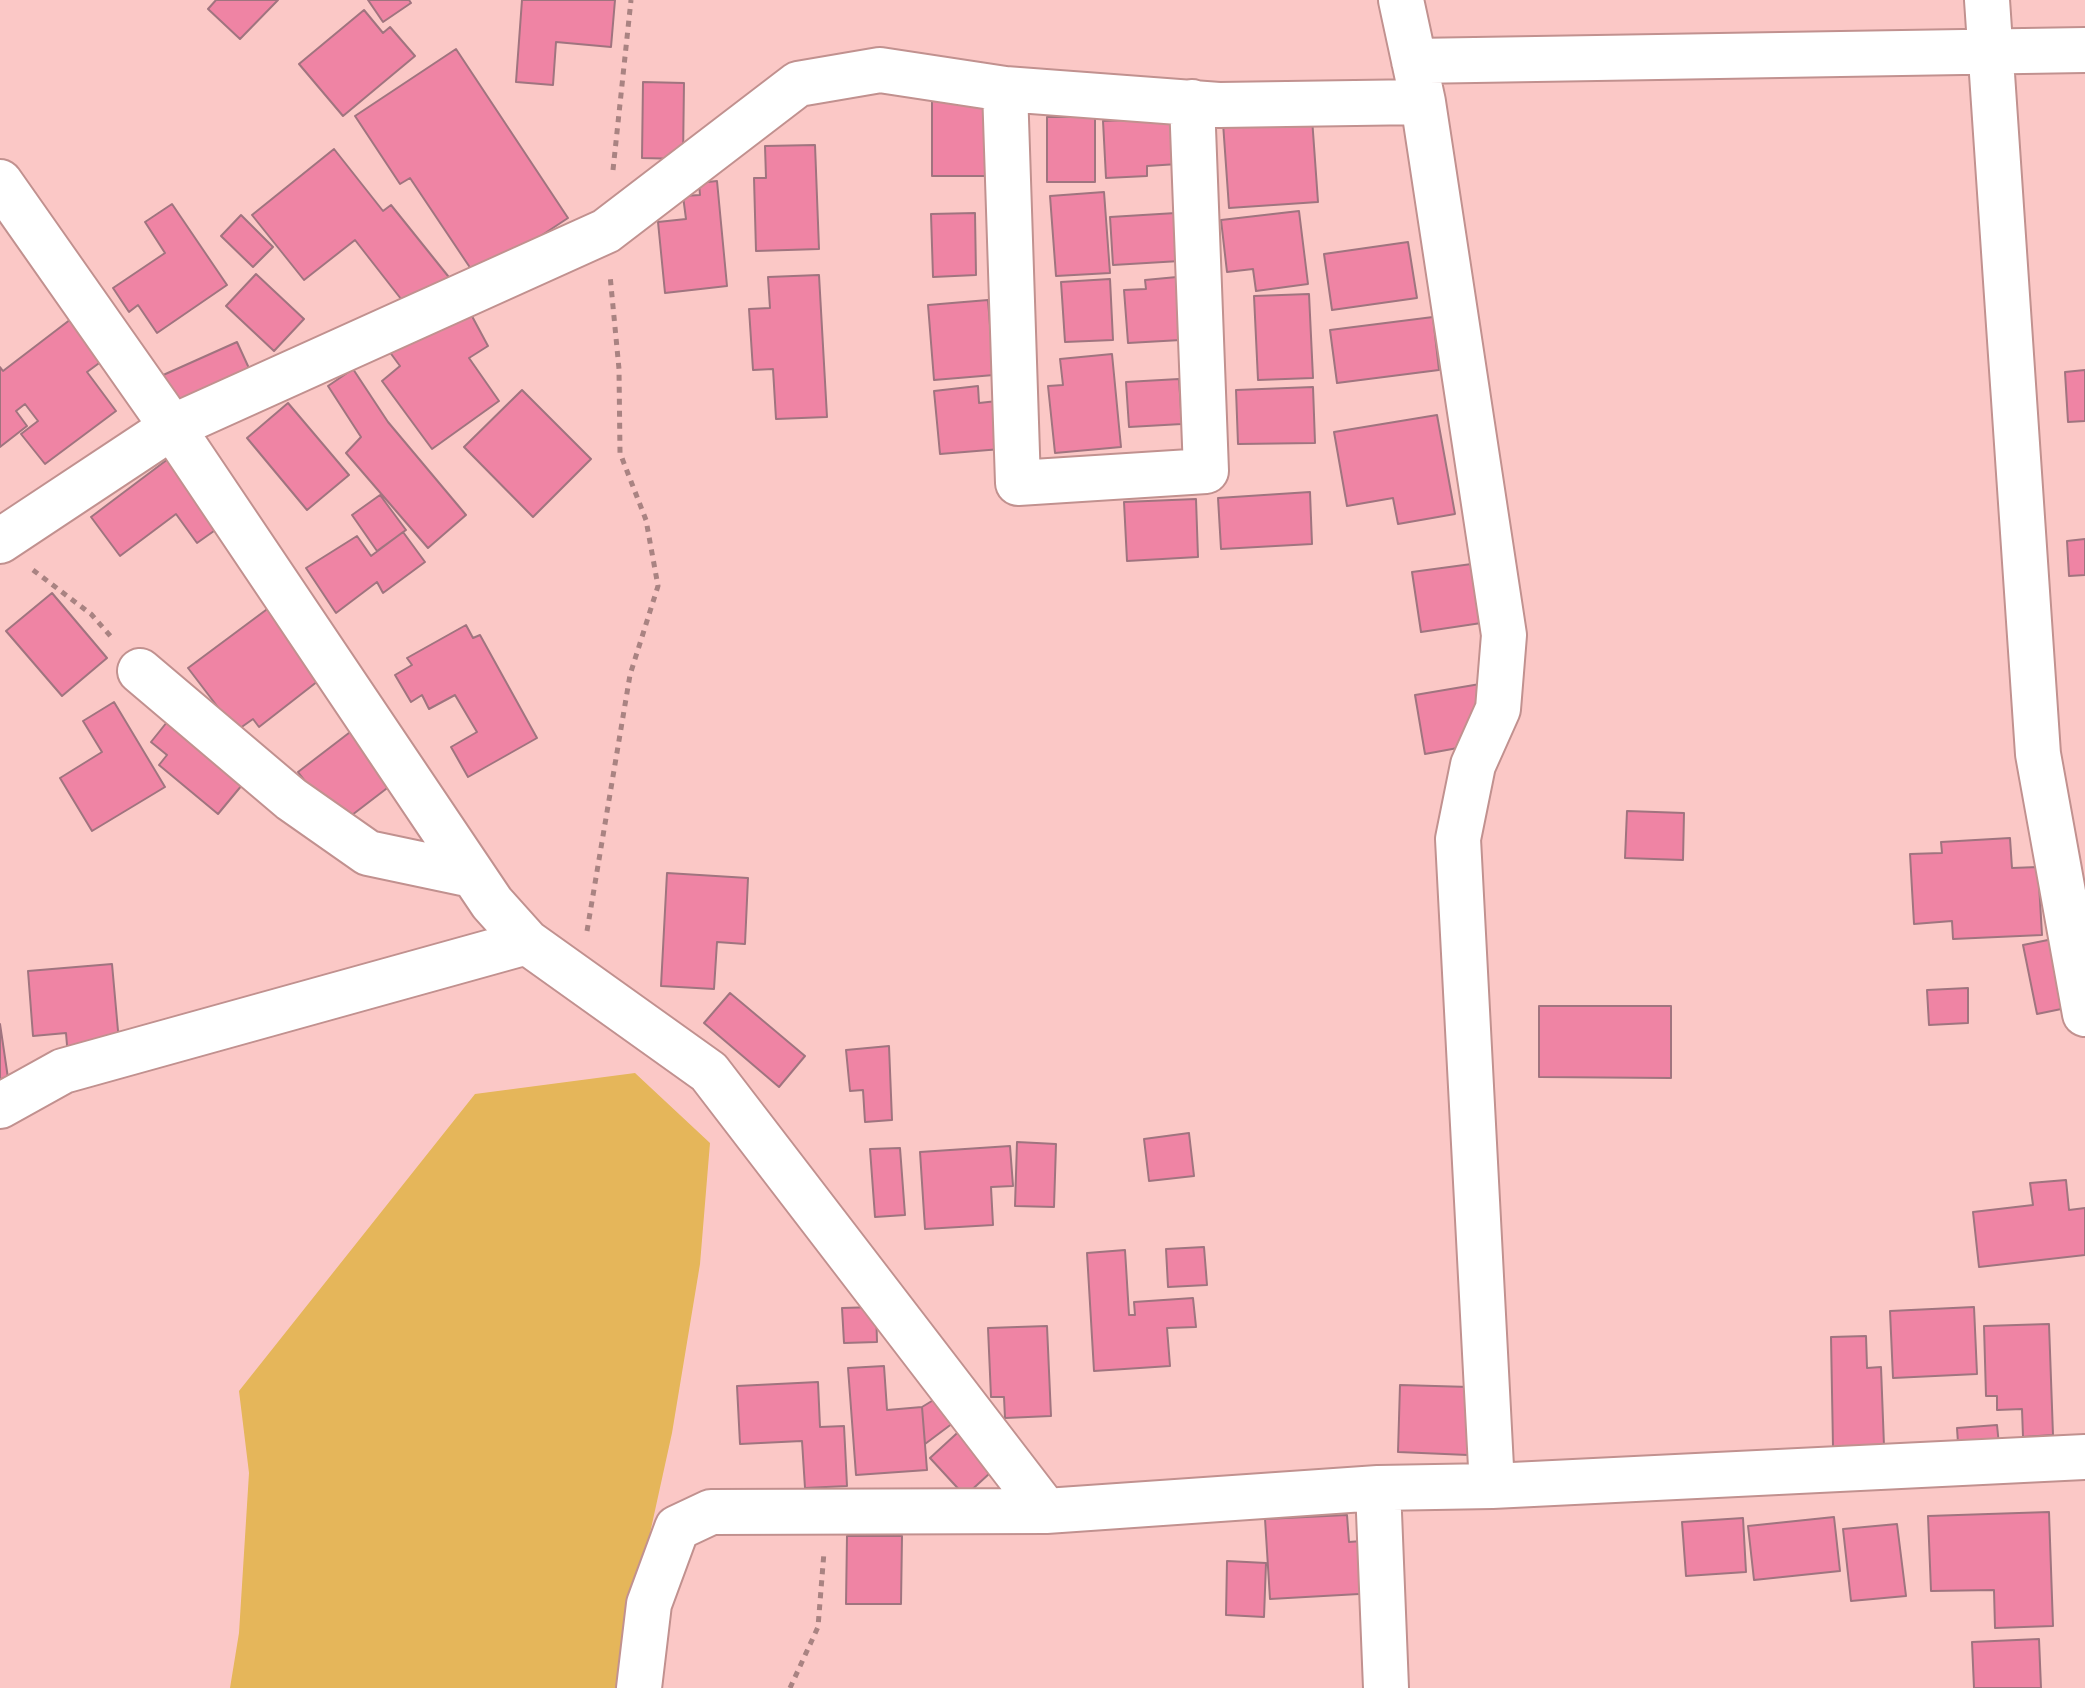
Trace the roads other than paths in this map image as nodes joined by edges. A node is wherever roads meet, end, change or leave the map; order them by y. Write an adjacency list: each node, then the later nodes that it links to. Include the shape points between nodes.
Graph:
1 (1401, 0): 5 (street)
2 (1987, 0): 4 (street)
3 (2085, 50): 4 (street)
4 (1990, 54): 5 (street); 14 (street, via 2038,754)
5 (1418, 82): 7 (street, via 1219,105); 17 (street, via 1504,635 1498,709 1473,765 1458,839)
6 (1005, 89): 7 (street); 7 (street, via 1018,483 1206,471); 9 (street, via 880,70 798,84 606,231)
7 (1192, 102)
8 (0, 182): 9 (street)
9 (172, 427): 10 (street); 12 (street)
10 (11, 552)
11 (140, 671): 12 (street, via 291,799 368,853)
12 (472, 875): 13 (street)
13 (527, 942): 15 (street, via 63,1071); 19 (street, via 709,1072)
14 (2085, 1014)
15 (0, 1106)
16 (2085, 1457): 17 (street)
17 (1492, 1486): 18 (street)
18 (1378, 1488): 19 (street); 21 (street)
19 (1046, 1511): 20 (street, via 711,1512 677,1528 649,1604)
20 (639, 1688)
21 (1386, 1688)

